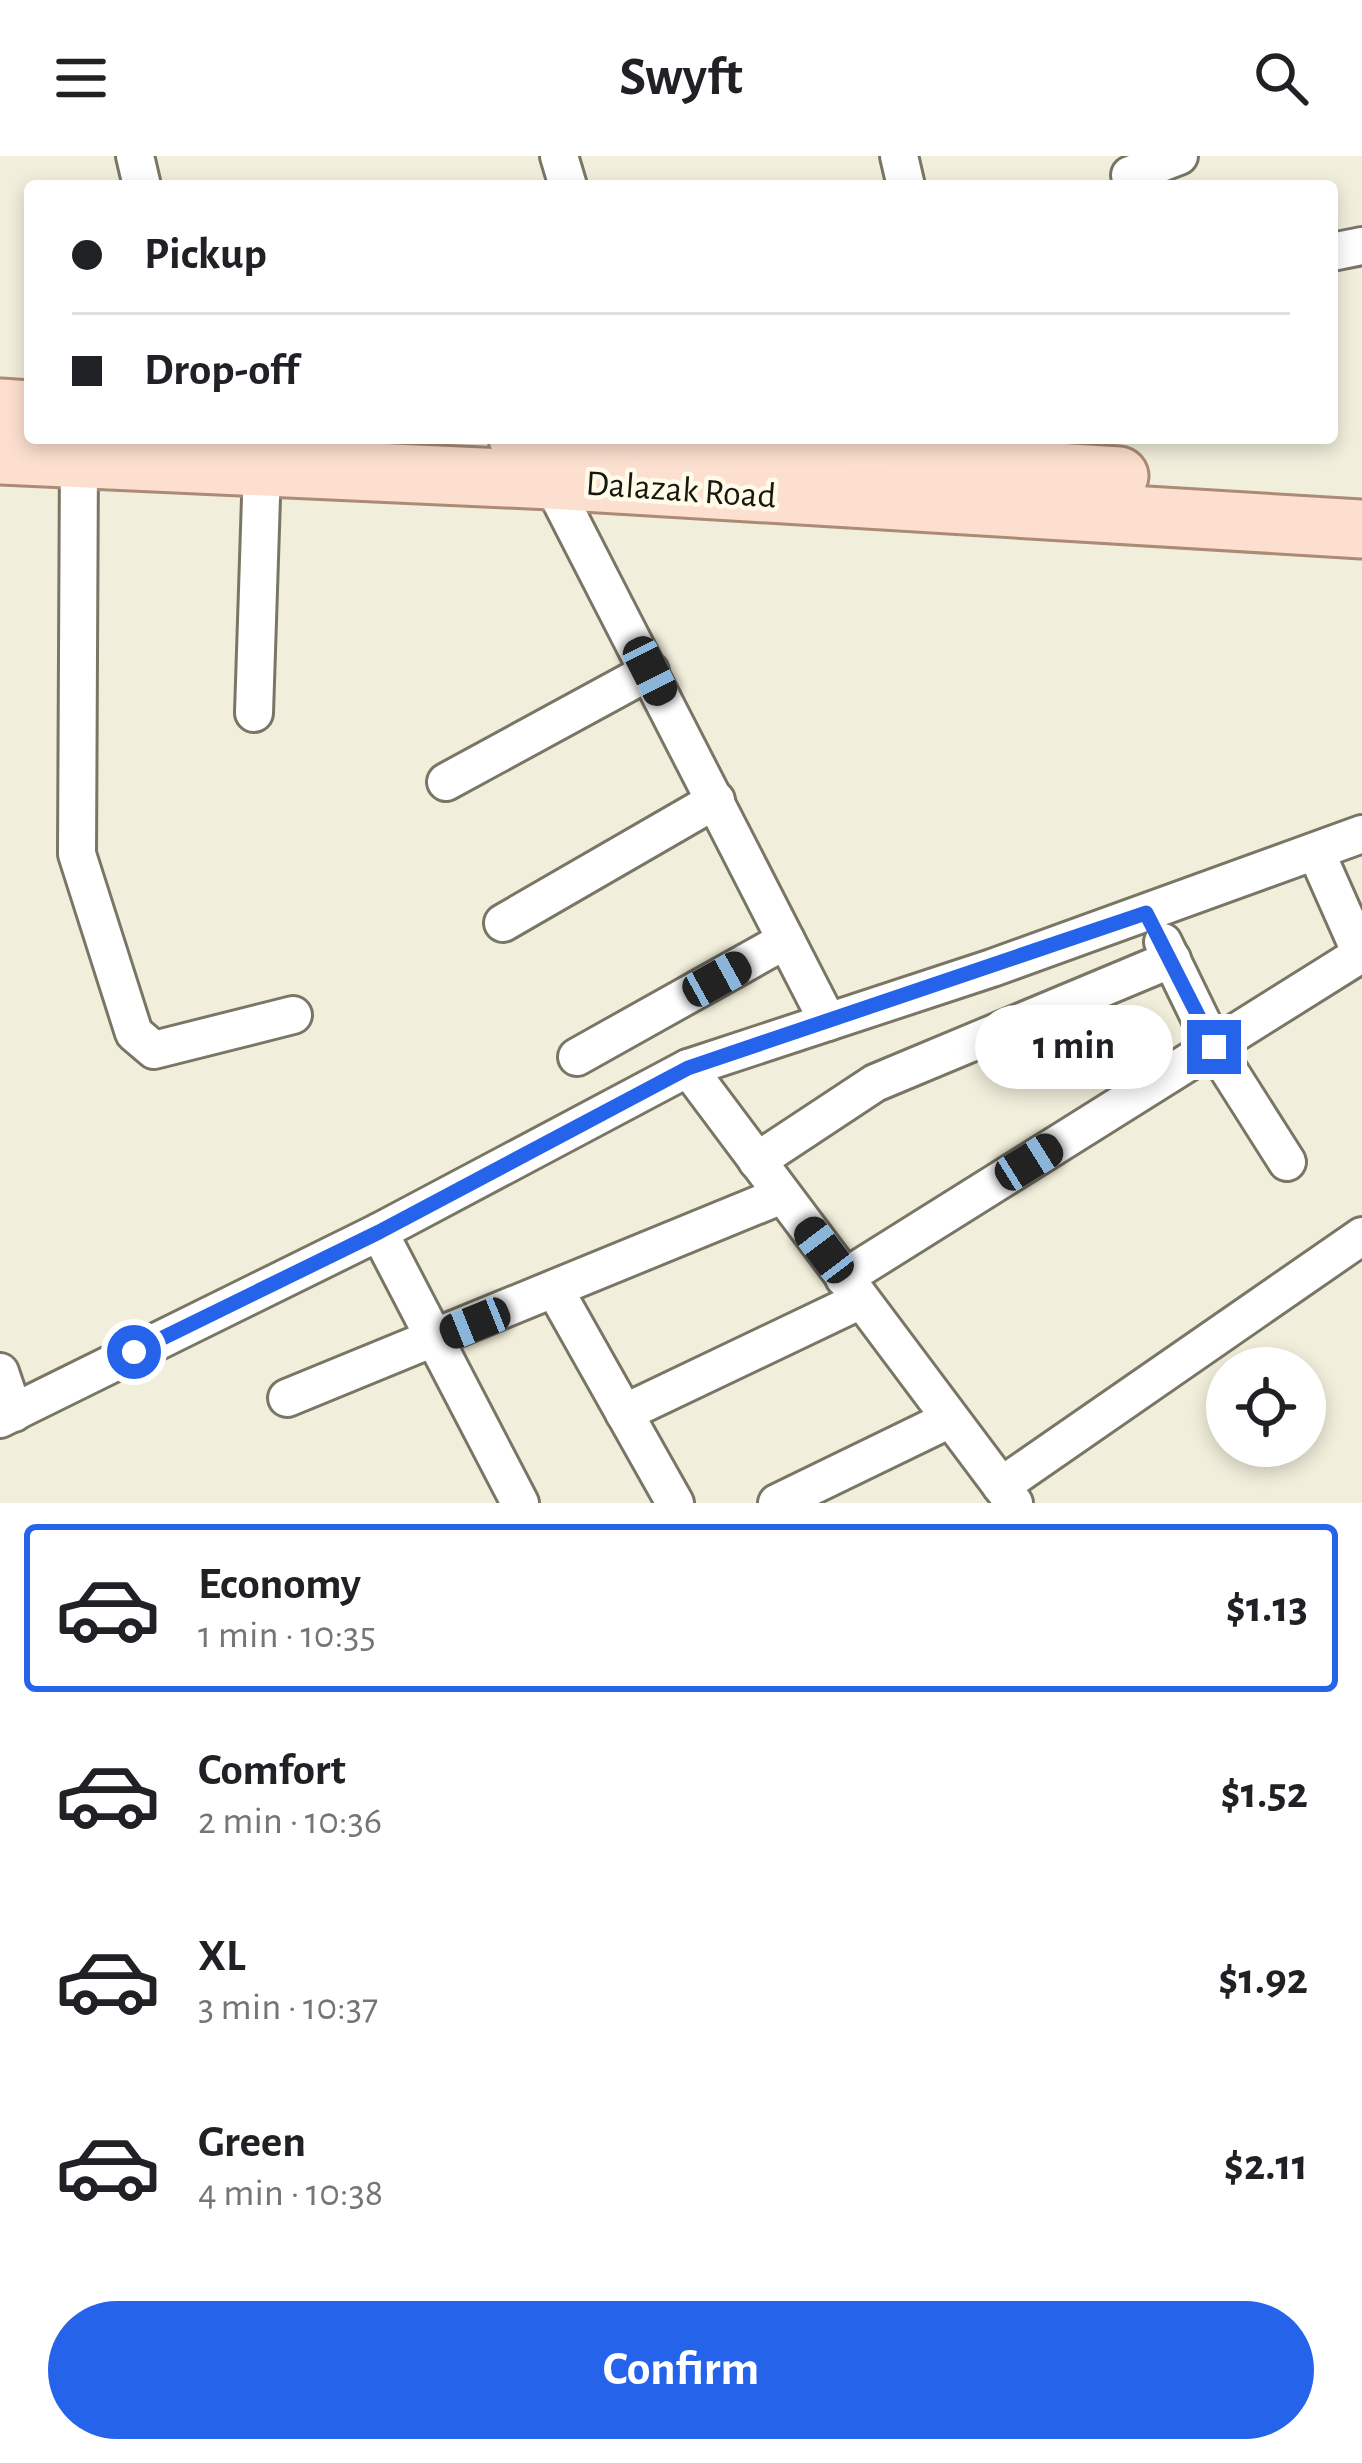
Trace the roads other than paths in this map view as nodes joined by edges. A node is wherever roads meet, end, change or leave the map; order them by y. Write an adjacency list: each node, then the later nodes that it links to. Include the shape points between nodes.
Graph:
1 (1179, 156): 2 (street)
2 (1129, 172)
3 (599, 444): 7 (main road, Dalazak Road)
4 (648, 444): 9 (main road, Dalazak Road)
5 (0, 455): 6 (main road, Dalazak Road)
6 (79, 458): 8 (main road, Dalazak Road); 23 (street, via 77,854 134,1033 154,1050)
7 (534, 459): 8 (main road, Dalazak Road); 9 (main road, Dalazak Road); 12 (street)
8 (262, 467): 13 (street)
9 (948, 469): 10 (main road, Dalazak Road); 11 (main road, Dalazak Road)
10 (1362, 493)
11 (1362, 530)
12 (650, 671): 14 (street); 15 (street)
13 (254, 713)
14 (446, 782)
15 (716, 800): 19 (street); 20 (street)
16 (1362, 834): 17 (street)
17 (1316, 852): 18 (street); 21 (street)
18 (1146, 913): 22 (street); 24 (street)
19 (503, 923)
20 (787, 940): 24 (street); 26 (street)
21 (1362, 955): 25 (street)
22 (1172, 959): 25 (street); 28 (street, via 874,1083)
23 (293, 1016)
24 (828, 1022): 27 (street)
25 (1214, 1047): 29 (street); 33 (street)
26 (577, 1058)
27 (688, 1068): 28 (street); 31 (street)
28 (757, 1161): 30 (street)
29 (1287, 1162)
30 (782, 1195): 33 (street); 34 (street)
31 (379, 1232): 35 (street); 39 (street)
32 (1362, 1236): 42 (street)
33 (853, 1289): 38 (street); 40 (street)
34 (555, 1290): 35 (street); 38 (street)
35 (434, 1339): 37 (street); 43 (street)
36 (0, 1372): 39 (street)
37 (287, 1398)
38 (624, 1413): 44 (street)
39 (7, 1416)
40 (950, 1419): 41 (street); 42 (street)
41 (838, 1490): 45 (street)
42 (1007, 1495)
43 (520, 1503)
44 (675, 1503)
45 (776, 1503)

